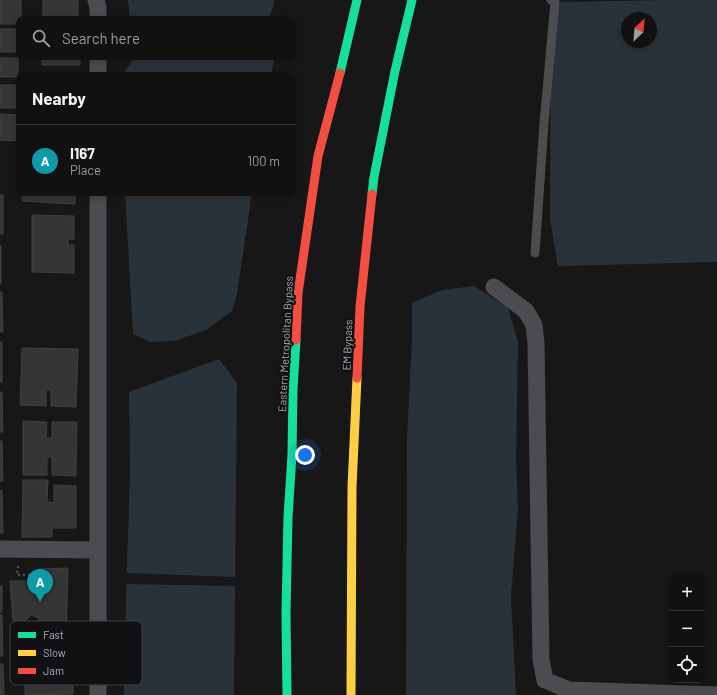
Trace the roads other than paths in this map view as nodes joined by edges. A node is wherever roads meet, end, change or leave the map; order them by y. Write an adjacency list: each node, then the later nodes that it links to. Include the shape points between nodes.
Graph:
1 (96, 0): 5 (street)
2 (357, 0): 16 (main road, Eastern Metropolitan Bypass, via 318,156 298,293 288,517)
3 (412, 0): 17 (main road, EM Bypass, via 374,177 362,292 352,487)
4 (551, 0): 9 (lane, via 555,2)
5 (98, 16)
6 (98, 60): 7 (street)
7 (98, 72)
8 (98, 196): 12 (street)
9 (535, 253)
10 (494, 287): 18 (street, via 526,311 534,325 540,660 546,680 569,690)
11 (0, 549): 12 (street)
12 (97, 550): 13 (street)
13 (97, 621)
14 (98, 685): 15 (street)
15 (98, 695)
16 (287, 695)
17 (351, 695)
18 (716, 695)

